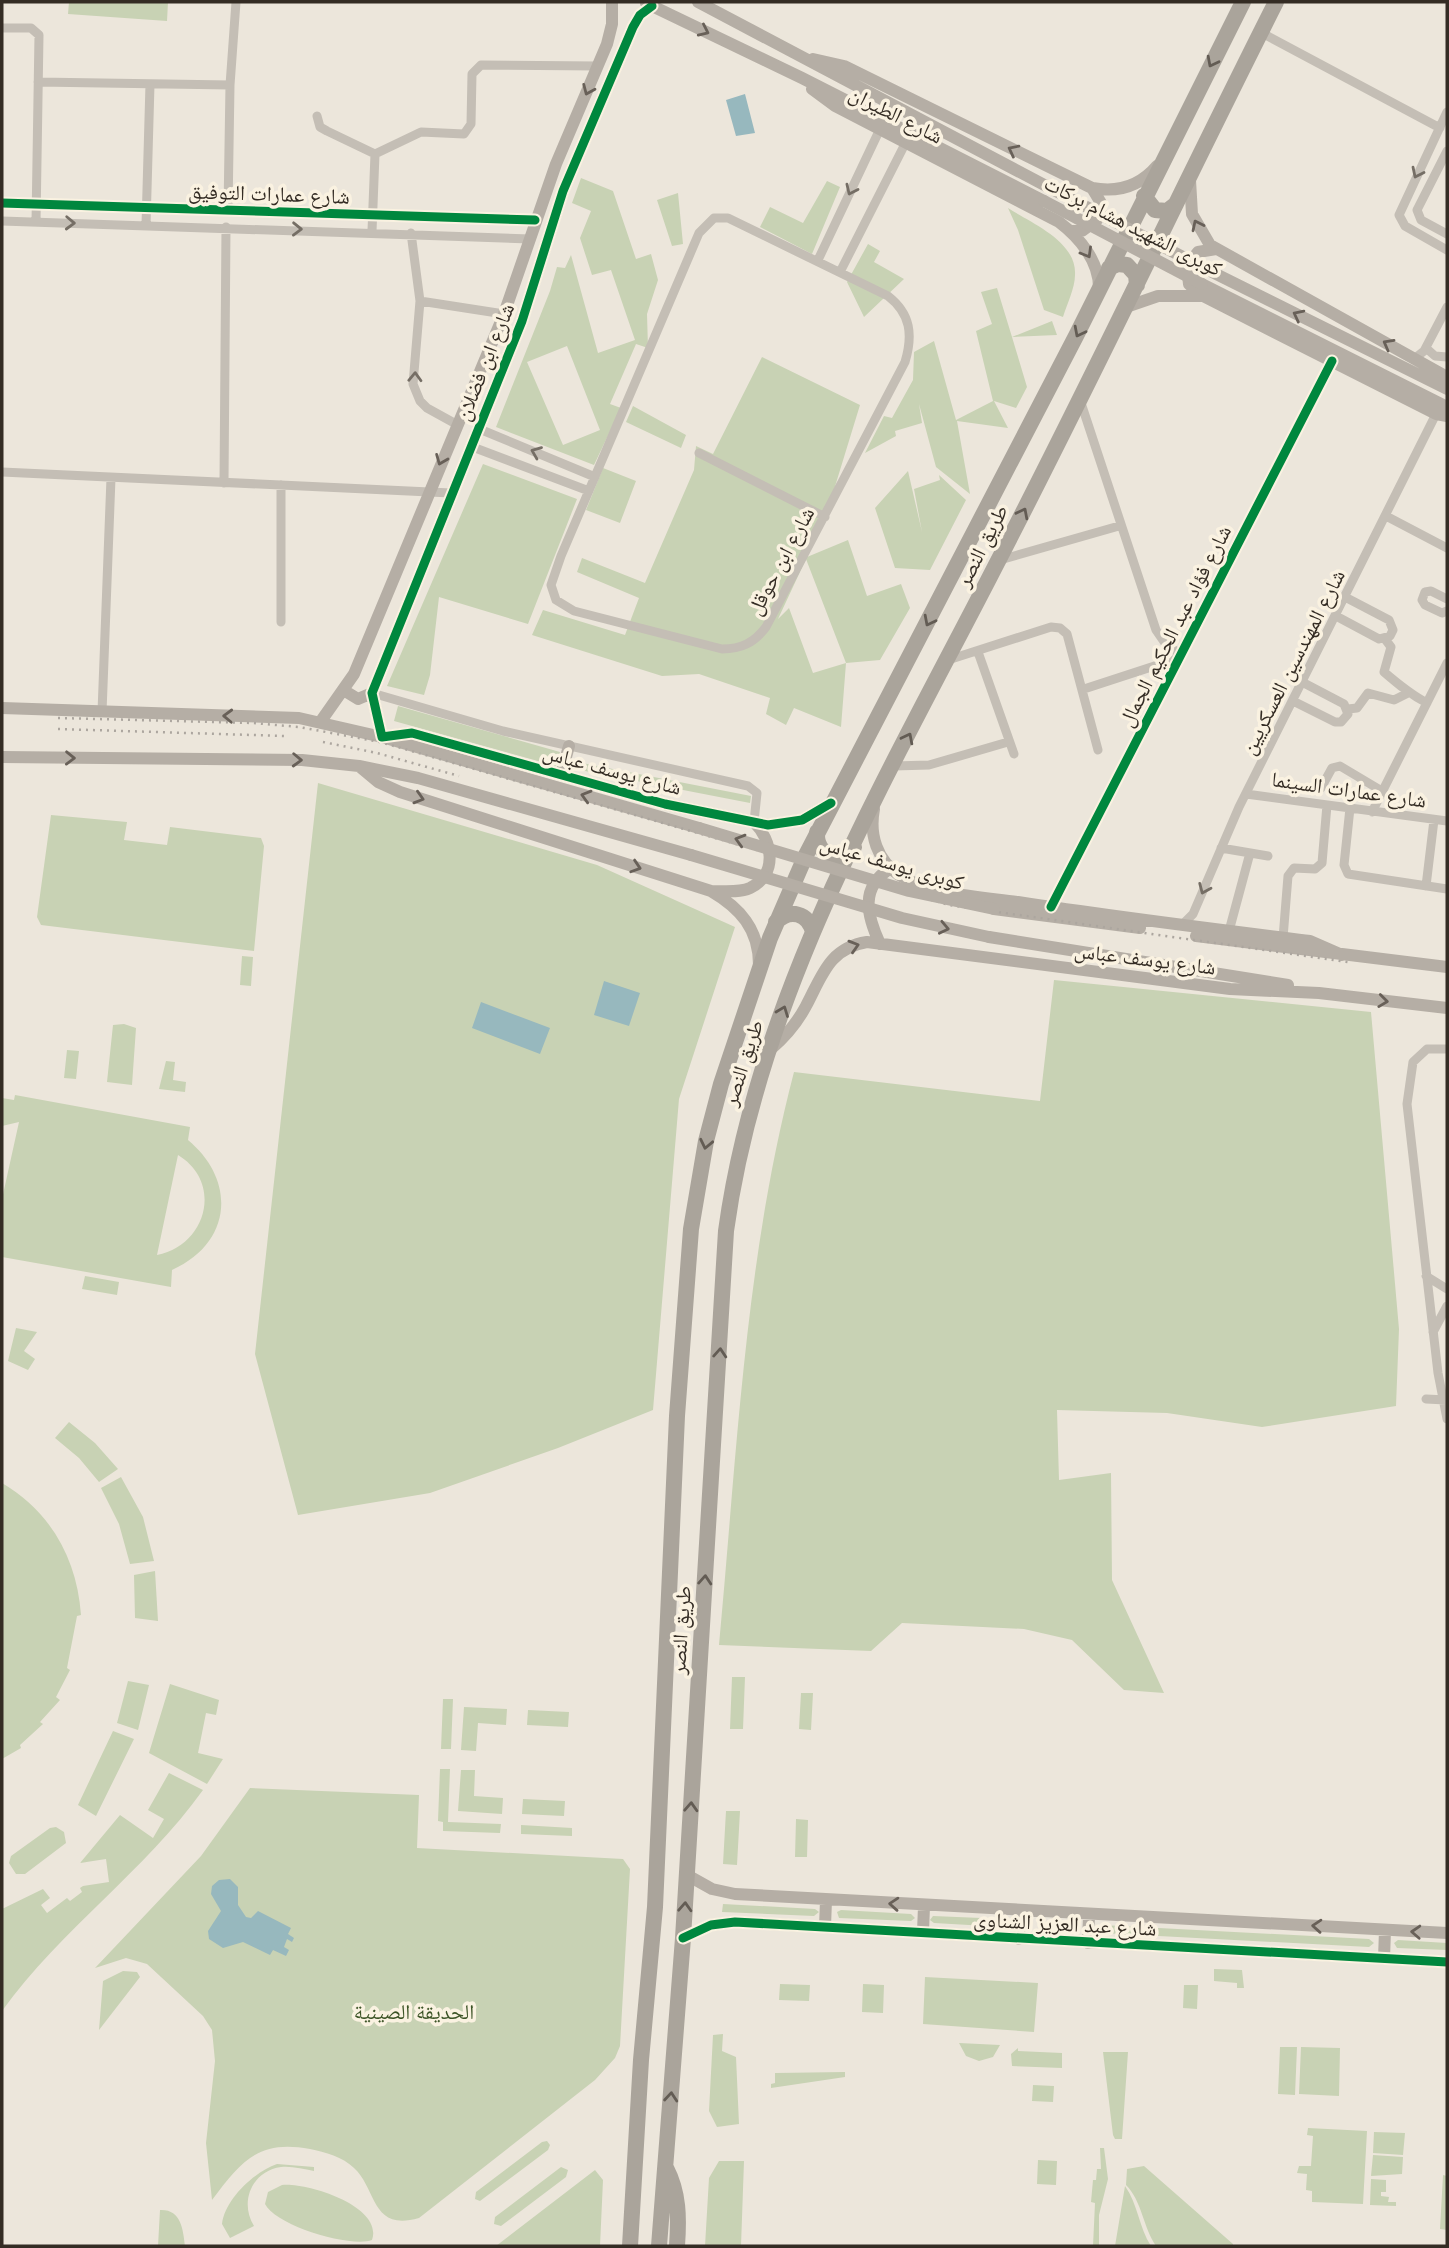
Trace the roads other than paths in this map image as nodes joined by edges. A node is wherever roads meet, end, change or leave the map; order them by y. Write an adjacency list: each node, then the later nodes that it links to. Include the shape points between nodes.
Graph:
1 (236, 2): 16 (street)
2 (612, 2): 7 (main road, شارع ابن فضلان)
3 (698, 2): 11 (main road, شارع الطيران)
4 (1243, 2): 24 (highway, طريق النصر, one-way to 24)
5 (1276, 2): 10 (highway, طريق النصر)
6 (647, 4): 8 (main road, شارع ابن فضلان); 13 (main road, شارع الطيران, one-way to 13)
7 (612, 24): 8 (main road, via 623,19); 12 (main road, شارع ابن فضلان)
8 (632, 27): 65 (main road, شارع ابن فضلان, via 563,191 522,321)
9 (2, 28): 14 (street, via 38,31)
10 (1260, 32): 19 (street); 25 (highway, طريق النصر)
11 (806, 59): 26 (main road, شارع الطيران, one-way to 11, via 844,66); 61 (main road, كوبرى الشهيد هشام بركات, one-way to 11, bridge, via 1208,270)
12 (598, 65): 23 (street, via 481,65 472,74 471,124 464,134 421,132); 34 (main road, شارع ابن فضلان, one-way to 34)
13 (803, 78): 20 (main road, شارع الطيران, via 823,99); 50 (main road, كوبرى الشهيد هشام بركات, bridge, via 1044,201)
14 (38, 82): 15 (street); 29 (street)
15 (150, 84): 16 (street); 31 (street)
16 (230, 85): 32 (street)
17 (1447, 112): 19 (street)
18 (317, 116): 23 (street, via 320,127)
19 (1440, 128): 45 (street, one-way to 45, via 1399,215 1405,226)
20 (880, 129): 21 (main road, شارع الطيران); 46 (street, one-way to 46)
21 (906, 142): 39 (main road, شارع الطيران); 48 (street)
22 (1447, 151): 42 (street, via 1417,214)
23 (375, 154): 33 (street)
24 (1161, 162): 26 (main road, شارع الطيران, via 1135,184); 27 (highway, طريق النصر)
25 (1193, 168): 30 (highway, طريق النصر); 44 (main road, one-way to 25, via 1199,232 1192,214)
26 (1092, 188): 39 (main road, via 1101,203 1097,220 1082,231)
27 (1144, 196): 30 (highway, via 1150,207 1161,212); 47 (highway, طريق النصر)
28 (2, 203): 29 (street, شارع عمارات التوفيق)
29 (36, 204): 31 (street, شارع عمارات التوفيق); 36 (street)
30 (1176, 204): 49 (highway, طريق النصر)
31 (147, 208): 32 (street, شارع عمارات التوفيق); 37 (street)
32 (228, 210): 33 (street, شارع عمارات التوفيق)
33 (373, 214): 34 (street, شارع عمارات التوفيق); 40 (street)
34 (536, 219): 43 (main road, شارع ابن فضلان)
35 (2, 221): 36 (street, شارع عمارات التوفيق)
36 (36, 222): 37 (street, شارع عمارات التوفيق, one-way to 37)
37 (146, 225): 38 (street, شارع عمارات التوفيق)
38 (226, 227): 40 (street, شارع عمارات التوفيق, one-way to 40); 71 (street)
39 (1070, 231): 51 (main road, شارع الطيران, one-way to 51, via 1093,264)
40 (372, 232): 41 (street, شارع عمارات التوفيق)
41 (411, 233): 43 (street, شارع عمارات التوفيق); 52 (street)
42 (1447, 234)
43 (530, 239): 55 (main road, شارع ابن فضلان)
44 (1216, 249): 50 (main road, via 1198,252 1187,267 1189,284); 58 (main road, one-way to 44)
45 (1447, 250)
46 (818, 260): 48 (street, شارع ابن حوقل); 69 (street, شارع ابن حوقل, via 728,218 706,223)
47 (1109, 268): 49 (highway, via 1127,265 1136,275); 51 (highway, طريق النصر)
48 (840, 272): 77 (street, شارع ابن حوقل, via 897,303 908,321 909,349)
49 (1137, 285): 53 (highway, طريق النصر)
50 (1203, 290): 53 (main road, via 1158,296); 59 (main road); 63 (main road, كوبرى الشهيد هشام بركات)
51 (1099, 293): 115 (highway, طريق النصر, one-way to 115)
52 (420, 301): 55 (street); 64 (street, one-way to 52, via 427,408 413,384)
53 (1126, 307): 62 (highway, طريق النصر)
54 (1447, 307): 56 (street)
55 (504, 314): 64 (main road, شارع ابن فضلان)
56 (1426, 348): 57 (street, via 1435,356); 58 (street)
57 (1447, 357): 60 (street)
58 (1414, 359): 60 (main road)
59 (1332, 361): 63 (main road); 88 (street, شارع فؤاد عبد الحكيم الجمال)
60 (1444, 375)
61 (1447, 389)
62 (1079, 399): 78 (street); 80 (highway, طريق النصر, one-way to 62)
63 (1444, 412): 76 (street, شارع المهندسين العسكريين)
64 (456, 424): 73 (main road, شارع ابن فضلان, one-way to 73)
65 (477, 428): 66 (main road, شارع ابن فضلان); 69 (street, one-way to 65)
66 (470, 446): 74 (street); 75 (main road, شارع ابن فضلان)
67 (699, 453): 77 (street)
68 (2, 472): 70 (street)
69 (595, 477): 74 (street, شارع ابن حوقل)
70 (111, 478): 71 (street); 100 (street)
71 (224, 483): 72 (street)
72 (281, 485): 73 (street); 85 (street)
73 (429, 490): 75 (street); 93 (main road, شارع ابن فضلان)
74 (589, 491): 77 (street, شارع ابن حوقل, via 553,576 556,600 573,611 722,649 735,649 758,638)
75 (451, 493): 94 (main road, شارع ابن فضلان)
76 (1386, 516): 79 (street); 81 (street, شارع المهندسين العسكريين)
77 (825, 517)
78 (1119, 526): 80 (street); 88 (street, via 1160,639)
79 (1447, 548)
80 (999, 560): 89 (highway, طريق النصر)
81 (1345, 597): 84 (street, شارع المهندسين العسكريين); 86 (street, via 1389,620 1393,631)
82 (1447, 599): 83 (street, via 1431,591 1422,600 1442,613)
83 (1447, 611)
84 (1336, 616): 86 (street); 91 (street, شارع المهندسين العسكريين)
85 (281, 622)
86 (1385, 639): 95 (street, via 1391,647 1384,672)
87 (978, 652): 89 (street); 92 (street, via 1060,628 1067,634); 103 (street)
88 (1180, 656): 92 (street); 131 (street, شارع فؤاد عبد الحكيم الجمال)
89 (948, 660): 109 (highway, طريق النصر, one-way to 89)
90 (1447, 663): 97 (street)
91 (1303, 682): 96 (street, شارع المهندسين العسكريين); 99 (street)
92 (1084, 689): 105 (street)
93 (345, 691): 94 (main road, via 358,699); 101 (main road, شارع ابن فضلان)
94 (372, 693): 102 (main road); 104 (street)
95 (1408, 693): 97 (street); 99 (street, via 1394,700 1368,693 1357,708)
96 (1293, 701): 99 (street, via 1335,722 1346,719); 113 (street, شارع المهندسين العسكريين)
97 (1427, 703): 112 (street)
98 (2, 708): 100 (main road)
99 (1348, 709)
100 (102, 712): 101 (main road, one-way to 100)
101 (321, 721): 102 (main road, كوبرى يوسف عباس)
102 (382, 737): 110 (main road, شارع يوسف عباس, via 412,733); 138 (main road, كوبرى يوسف عباس, one-way to 102, bridge, via 994,909 896,887)
103 (1008, 742): 106 (street); 109 (street, via 929,765)
104 (569, 746): 110 (main road); 121 (street, via 753,787 758,796)
105 (1098, 750)
106 (1014, 754)
107 (2, 757): 108 (main road, one-way to 108, via 302,760)
108 (359, 766): 130 (main road, one-way to 130, via 400,792); 141 (main road, one-way to 141, bridge, via 418,778 892,915 989,937 1261,979)
109 (894, 766): 114 (highway, طريق النصر)
110 (561, 775): 121 (main road, شارع يوسف عباس, via 665,804)
111 (1321, 788): 112 (street, via 1332,768 1340,766)
112 (1382, 791): 118 (street)
113 (1246, 794): 116 (street, شارع عمارات السينما); 124 (street, شارع المهندسين العسكريين)
114 (878, 799): 123 (highway, طريق النصر); 127 (main road, via 872,817 873,836)
115 (831, 803): 121 (main road, شارع يوسف عباس, via 793,822); 122 (highway, طريق النصر)
116 (1327, 805): 117 (street, شارع عمارات السينما); 136 (street, via 1322,863 1315,869 1294,868 1288,876)
117 (1350, 808): 118 (street, شارع عمارات السينما); 128 (street, via 1344,865 1348,874)
118 (1372, 812): 119 (street, شارع عمارات السينما)
119 (1434, 820): 120 (street, شارع عمارات السينما); 128 (street)
120 (1447, 821)
121 (754, 822): 130 (main road, via 769,845 765,873 750,888)
122 (817, 832): 123 (highway, via 819,847 827,854 842,856); 132 (highway, طريق النصر)
123 (854, 847): 135 (highway, طريق النصر)
124 (1221, 848): 125 (street); 133 (street, شارع المهندسين العسكريين, one-way to 133, via 1193,914)
125 (1250, 853): 126 (street); 134 (street)
126 (1268, 856)
127 (891, 869): 131 (main road, شارع يوسف عباس, via 941,889); 137 (main road, via 878,878 868,899 868,915)
128 (1426, 886): 129 (street)
129 (1447, 889)
130 (711, 891): 140 (main road, via 750,925 757,943)
131 (1051, 907): 133 (main road, شارع يوسف عباس)
132 (776, 922): 135 (highway, via 798,914); 140 (highway, طريق النصر)
133 (1181, 926): 134 (main road, شارع يوسف عباس)
134 (1228, 931): 136 (main road, شارع يوسف عباس)
135 (813, 932): 144 (highway, طريق النصر, one-way to 135)
136 (1283, 938): 138 (main road, شارع يوسف عباس, via 1319,943)
137 (880, 944): 141 (main road, شارع يوسف عباس, via 1230,989); 144 (main road, شارع يوسف عباس, one-way to 137, via 800,1017 834,955 856,944)
138 (1342, 955): 139 (main road, شارع يوسف عباس)
139 (1447, 967)
140 (758, 972): 167 (highway, طريق النصر, one-way to 167, via 713,1112 691,1229 677,1416 655,1907)
141 (1319, 993): 142 (main road, شارع يوسف عباس, one-way to 142)
142 (1447, 1008)
143 (1447, 1049): 145 (street, via 1421,1052 1412,1062 1408,1082 1409,1132)
144 (767, 1052): 152 (highway, طريق النصر, one-way to 144, via 726,1231 744,1132)
145 (1426, 1276): 146 (street); 148 (street)
146 (1447, 1289)
147 (1447, 1306): 148 (street)
148 (1433, 1332): 150 (street)
149 (1426, 1399): 150 (street)
150 (1445, 1400): 151 (street)
151 (1447, 1419)
152 (687, 1875): 153 (main road, شارع عبد العزيز الشناوى, via 720,1892); 161 (highway, طريق النصر, one-way to 152)
153 (826, 1900): 154 (main road, شارع عبد العزيز الشناوى, one-way to 153); 157 (main road)
154 (924, 1906): 155 (main road, شارع عبد العزيز الشناوى); 159 (main road)
155 (1021, 1911): 156 (main road, شارع عبد العزيز الشناوى); 162 (main road)
156 (1089, 1915): 158 (main road, شارع عبد العزيز الشناوى, one-way to 156); 163 (main road)
157 (825, 1927): 159 (main road, شارع عبد العزيز الشناوى); 161 (main road, شارع عبد العزيز الشناوى, via 727,1922)
158 (1385, 1930): 160 (main road, شارع عبد العزيز الشناوى, one-way to 158); 164 (main road)
159 (923, 1933): 162 (main road, شارع عبد العزيز الشناوى)
160 (1447, 1933)
161 (683, 1938): 166 (highway, طريق النصر, one-way to 161)
162 (1019, 1939): 163 (main road, شارع عبد العزيز الشناوى)
163 (1088, 1943): 164 (main road, شارع عبد العزيز الشناوى)
164 (1384, 1959): 165 (main road, شارع عبد العزيز الشناوى)
165 (1447, 1962)
166 (665, 2165): 168 (highway); 169 (highway, طريق النصر, via 678,2203)
167 (630, 2246)
168 (659, 2246)
169 (677, 2246)

